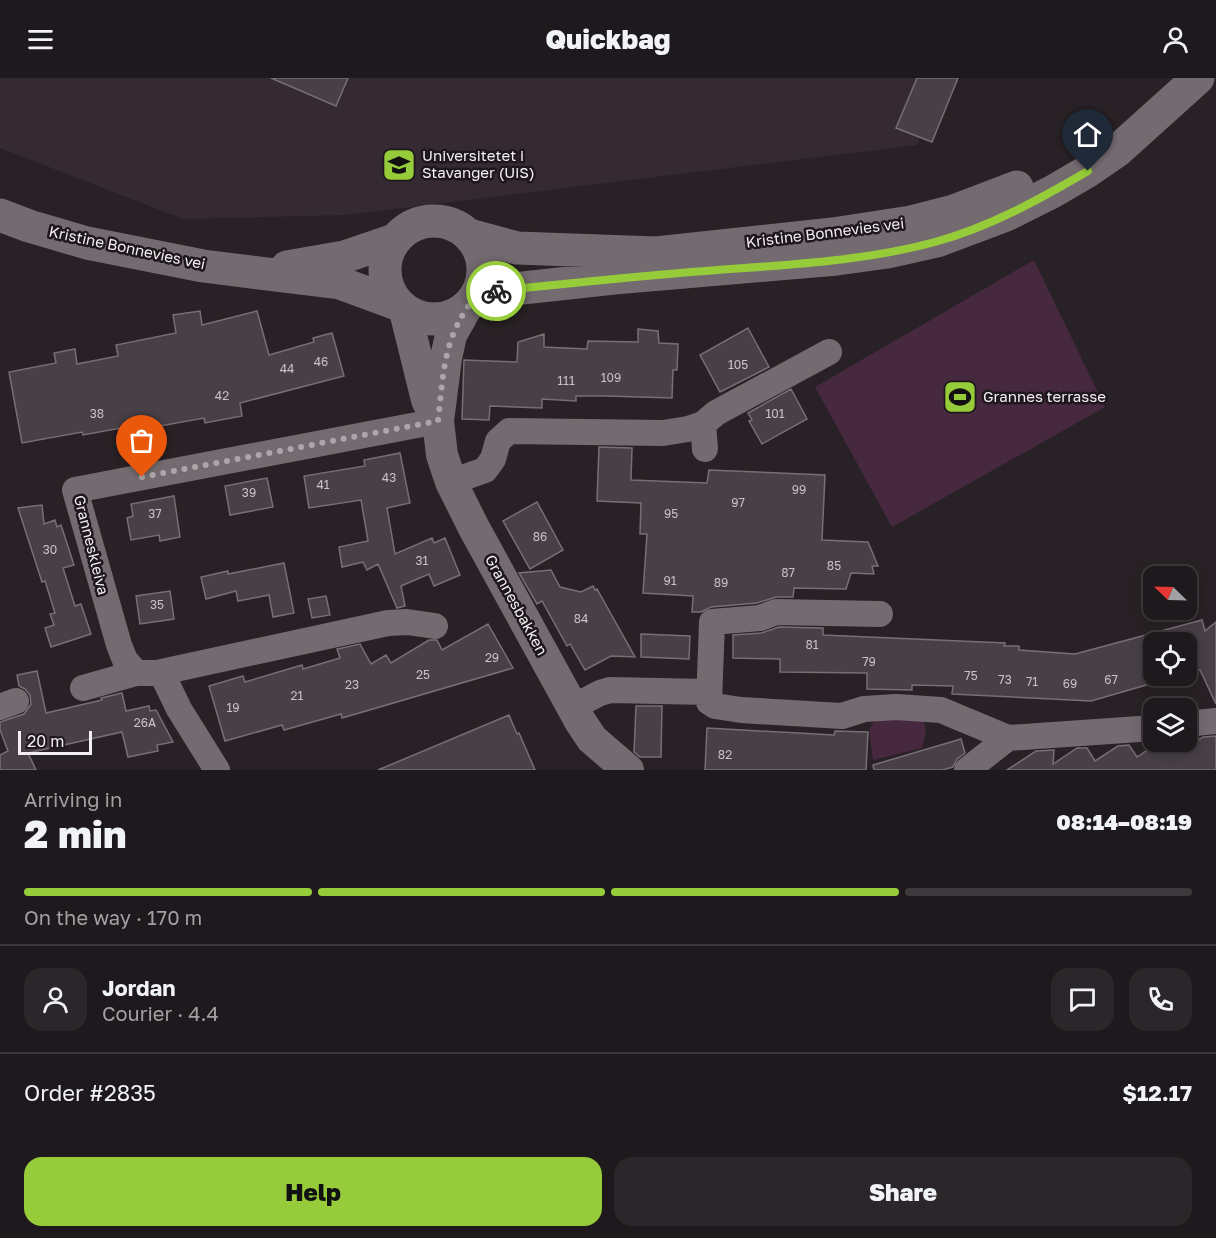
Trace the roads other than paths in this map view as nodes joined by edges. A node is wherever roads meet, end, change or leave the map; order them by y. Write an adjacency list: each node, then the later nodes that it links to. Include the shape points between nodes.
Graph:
1 (1198, 78): 2 (main road, Kristine Bonnevies vei)
2 (1159, 111): 4 (main road, Kristine Bonnevies vei, via 1022,185 954,211 911,222 656,253 517,248); 7 (main road, Kristine Bonnevies vei, via 1117,151 1052,192 983,225 937,241 837,259 615,278)
3 (0, 215): 6 (main road, Kristine Bonnevies vei, via 87,243)
4 (469, 235): 5 (main road, via 438,220 421,221); 7 (main road, via 483,262 483,278)
5 (394, 240): 6 (main road, Kristine Bonnevies vei, via 344,257); 8 (main road, via 386,255 384,273 388,289)
6 (255, 272): 8 (main road, Kristine Bonnevies vei, via 340,284)
7 (471, 301): 8 (main road, via 440,319 424,319); 10 (street, Grannesbakken, via 451,335)
8 (401, 307): 10 (street, Grannesbakken, via 427,400)
9 (829, 352): 11 (street, via 716,413 704,436 688,429 663,433 509,431 498,441 494,459 485,470)
10 (438, 421): 11 (street, Grannesbakken, via 442,455); 14 (street, Granneskleiva, via 75,490 118,645 125,660)
11 (451, 482): 17 (street, Grannesbakken)
12 (880, 615): 16 (street, via 776,612 760,618 712,622)
13 (435, 626): 14 (street, via 387,623)
14 (146, 673): 15 (street); 22 (street, Granneskleiva, via 164,678)
15 (83, 688)
16 (708, 692): 17 (street, via 610,690); 21 (street, via 709,702 715,706 789,714 842,716 864,709 933,708)
17 (573, 707): 23 (street, Grannesbakken, via 592,739)
18 (1216, 721): 19 (street)
19 (1197, 723)
20 (1143, 729): 21 (street)
21 (1008, 738): 24 (street)
22 (216, 770)
23 (628, 770)
24 (967, 770)

